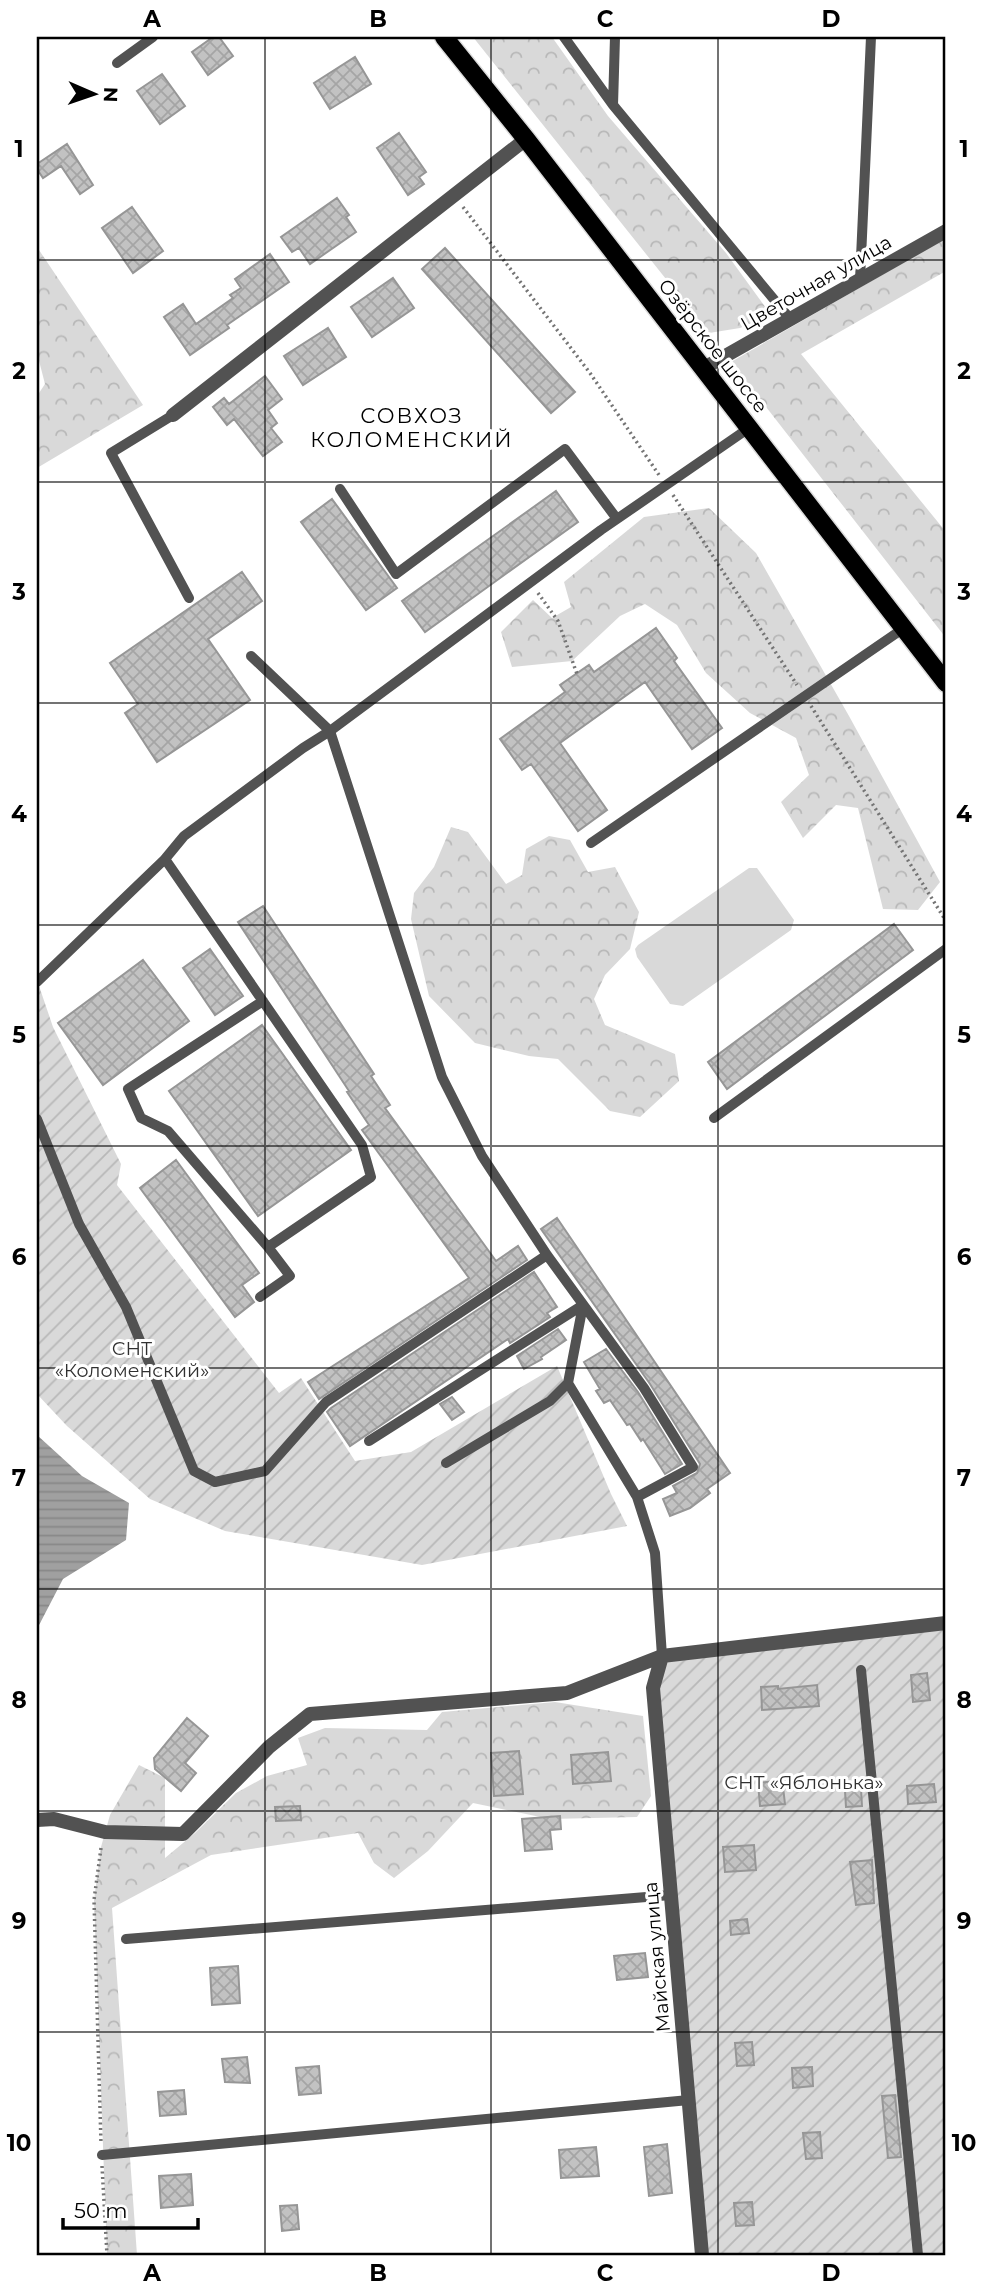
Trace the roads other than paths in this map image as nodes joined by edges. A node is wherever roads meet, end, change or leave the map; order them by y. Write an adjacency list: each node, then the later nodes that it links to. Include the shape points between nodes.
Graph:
1 (153, 37): 6 (lane)
2 (444, 37): 8 (main road, Озёрское шоссе)
3 (564, 37): 7 (lane)
4 (615, 37): 7 (lane)
5 (871, 37): 10 (lane)
6 (117, 63)
7 (613, 106): 11 (lane)
8 (526, 139): 12 (main road, Озёрское шоссе); 13 (street)
9 (946, 231): 10 (street, Цветочная улица)
10 (860, 280): 11 (street, Цветочная улица)
11 (791, 320): 12 (street, Цветочная улица)
12 (704, 368): 14 (main road, Озёрское шоссе)
13 (173, 415): 17 (lane, via 111,453)
14 (749, 428): 16 (lane); 18 (main road, Озёрское шоссе)
15 (340, 489): 16 (lane, via 396,574 565,449)
16 (617, 519): 21 (lane)
17 (188, 598)
18 (904, 628): 20 (main road, Озёрское шоссе); 22 (lane)
19 (251, 656): 21 (lane)
20 (946, 683)
21 (330, 731): 23 (lane, via 184,836); 30 (lane, via 442,1077 482,1156)
22 (592, 843)
23 (165, 859): 25 (lane); 26 (lane)
24 (946, 949): 27 (lane)
25 (37, 982)
26 (264, 1001): 29 (lane, via 362,1145 371,1177); 29 (lane, via 128,1089 141,1118 168,1130)
27 (714, 1118)
28 (37, 1119): 30 (lane, via 79,1224 126,1307 194,1471 215,1482 265,1471 327,1402)
29 (268, 1247): 31 (lane, via 290,1276)
30 (547, 1255): 32 (lane)
31 (260, 1297)
32 (583, 1305): 33 (lane); 34 (lane); 36 (lane, via 644,1388 692,1467)
33 (568, 1383): 35 (lane, via 550,1401); 36 (lane)
34 (369, 1441)
35 (446, 1463)
36 (637, 1497): 38 (lane, via 655,1553)
37 (946, 1623): 38 (street)
38 (662, 1656): 40 (street, via 567,1692 310,1714 269,1747 183,1834 105,1832); 41 (street, Майская улица, via 653,1688)
39 (862, 1670): 46 (lane)
40 (37, 1819)
41 (671, 1895): 42 (lane); 43 (street, Майская улица)
42 (126, 1939)
43 (689, 2100): 44 (lane); 45 (street, Майская улица)
44 (102, 2155)
45 (702, 2255)
46 (918, 2255)

